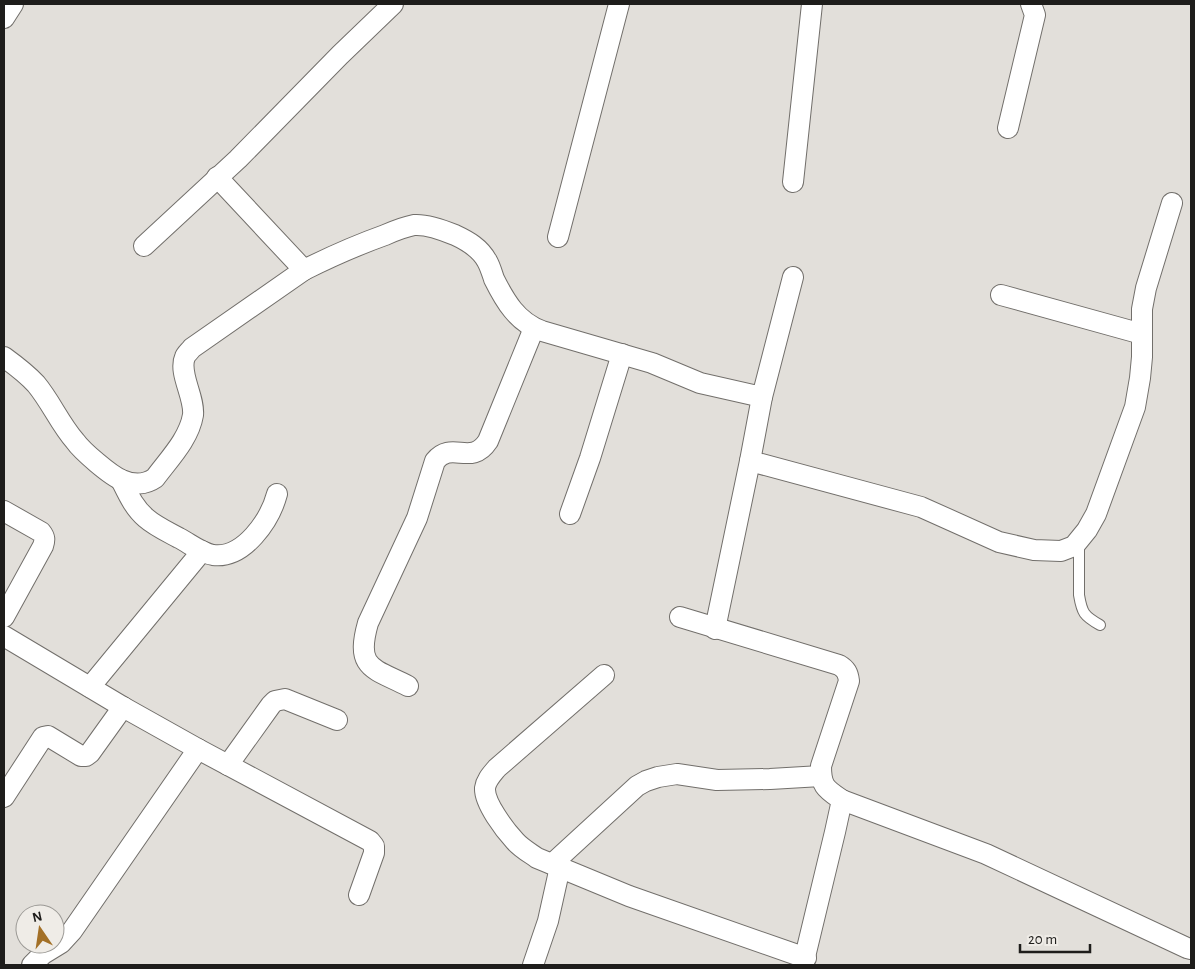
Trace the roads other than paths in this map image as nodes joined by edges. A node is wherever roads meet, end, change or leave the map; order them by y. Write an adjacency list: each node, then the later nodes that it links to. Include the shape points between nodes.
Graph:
1 (13, 4): 6 (street)
2 (393, 4): 8 (street)
3 (619, 4): 11 (street)
4 (812, 4): 9 (street)
5 (1032, 4): 7 (street, via 1035,15)
6 (4, 18)
7 (1008, 128)
8 (217, 178): 12 (street); 13 (street)
9 (793, 182)
10 (1172, 203): 17 (street, via 1146,288)
11 (558, 237)
12 (144, 246)
13 (304, 270): 16 (street, via 403,228 415,225 429,227 476,247 487,261 502,295 526,324); 22 (street, via 192,348 183,366 193,410 183,441 149,482)
14 (794, 276): 20 (street)
15 (1001, 295): 17 (street)
16 (534, 328): 18 (street); 34 (street, via 484,446 474,453 445,453 435,461 417,518 368,623 363,650 365,660 371,667)
17 (1142, 334): 26 (street, via 1140,378 1134,407 1096,514)
18 (622, 354): 20 (street, via 700,383); 25 (street)
19 (4, 357): 22 (street, via 36,385 76,443)
20 (762, 397): 21 (street)
21 (750, 461): 26 (street, via 921,507 999,542 1034,550 1061,551); 31 (street)
22 (121, 480): 27 (street, via 147,520)
23 (277, 494): 27 (street, via 266,520 244,546 222,555)
24 (4, 511): 28 (street, via 40,532 45,541)
25 (570, 514)
26 (1079, 541): 30 (lane, via 1080,603 1086,616)
27 (202, 551): 35 (street)
28 (5, 611)
29 (680, 617): 31 (street)
30 (1100, 625)
31 (715, 629): 40 (street, via 838,664 845,669 849,681 821,766)
32 (4, 636): 35 (street)
33 (604, 675): 43 (street, via 497,768 485,787 489,805 516,842 537,858)
34 (408, 686)
35 (90, 688): 36 (street)
36 (123, 707): 38 (street); 41 (street, via 86,756 48,736 43,737)
37 (337, 720): 39 (street, via 285,699 275,701)
38 (198, 749): 39 (street); 47 (street, via 72,931)
39 (228, 765): 44 (street, via 370,841 374,854)
40 (821, 776): 42 (street, via 823,784); 43 (street, via 743,780 677,774 658,777 637,786)
41 (4, 797)
42 (842, 800): 45 (street, via 986,854); 46 (street)
43 (556, 865): 46 (street, via 629,896); 48 (street, via 548,921)
44 (359, 895)
45 (1191, 949)
46 (804, 961)
47 (32, 965)
48 (533, 965)

